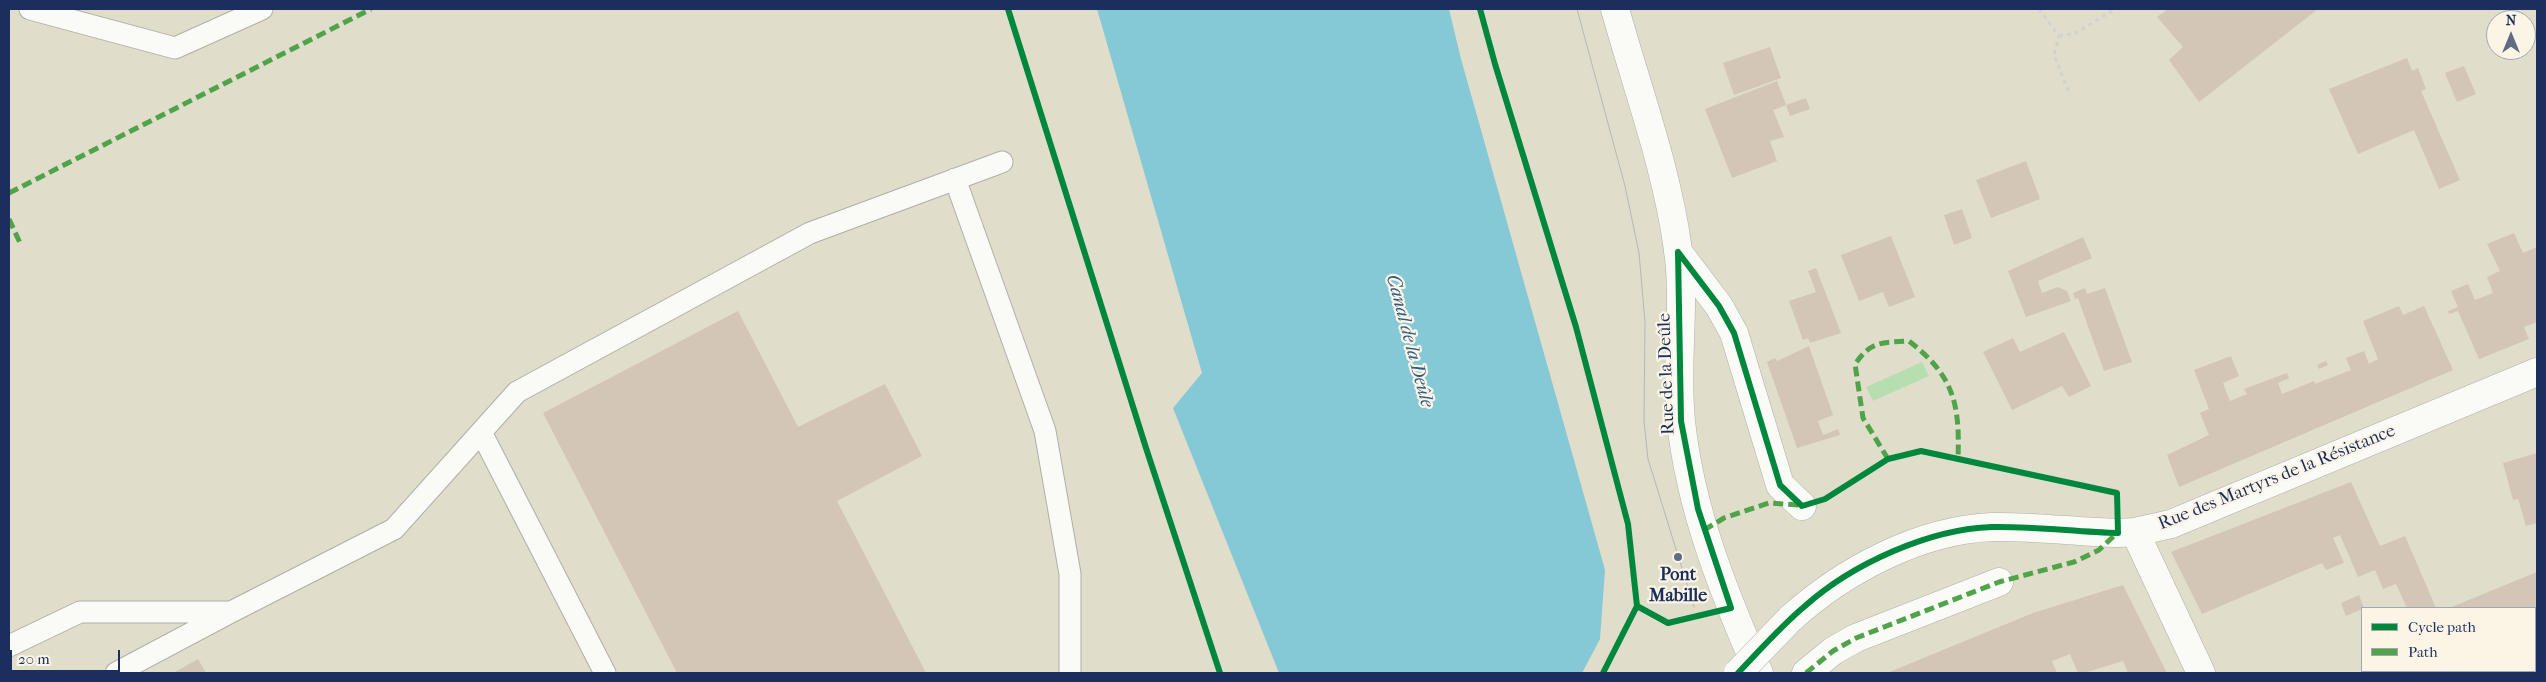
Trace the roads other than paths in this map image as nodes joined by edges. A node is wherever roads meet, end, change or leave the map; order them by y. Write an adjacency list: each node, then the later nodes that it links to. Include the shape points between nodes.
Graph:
1 (30, 9): 2 (lane, via 175,48)
2 (262, 9)
3 (1615, 9): 6 (street, Rue de la Deûle, via 1664,182)
4 (1002, 162): 5 (lane)
5 (956, 179): 8 (lane, via 810,233 517,392); 16 (lane, via 1045,431 1070,574)
6 (1678, 252): 9 (street, via 1719,306 1734,333 1780,485); 18 (street, Rue de la Deûle, via 1679,379 1688,464 1712,555)
7 (2537, 372): 10 (street, Rue des Martyrs de la Résistance, via 2186,518)
8 (481, 432): 12 (lane, via 394,529); 15 (lane)
9 (1802, 506)
10 (2135, 532): 17 (street, Rue des Martyrs de la Résistance, bridge, via 1994,527 1932,538 1834,582 1790,619); 20 (street)
11 (1999, 582): 19 (street, via 1856,638 1833,651)
12 (231, 612): 13 (lane, via 80,612); 14 (lane)
13 (9, 646)
14 (116, 673)
15 (605, 673)
16 (1070, 673)
17 (1738, 673)
18 (1759, 673)
19 (1806, 673)
20 (2201, 673)

